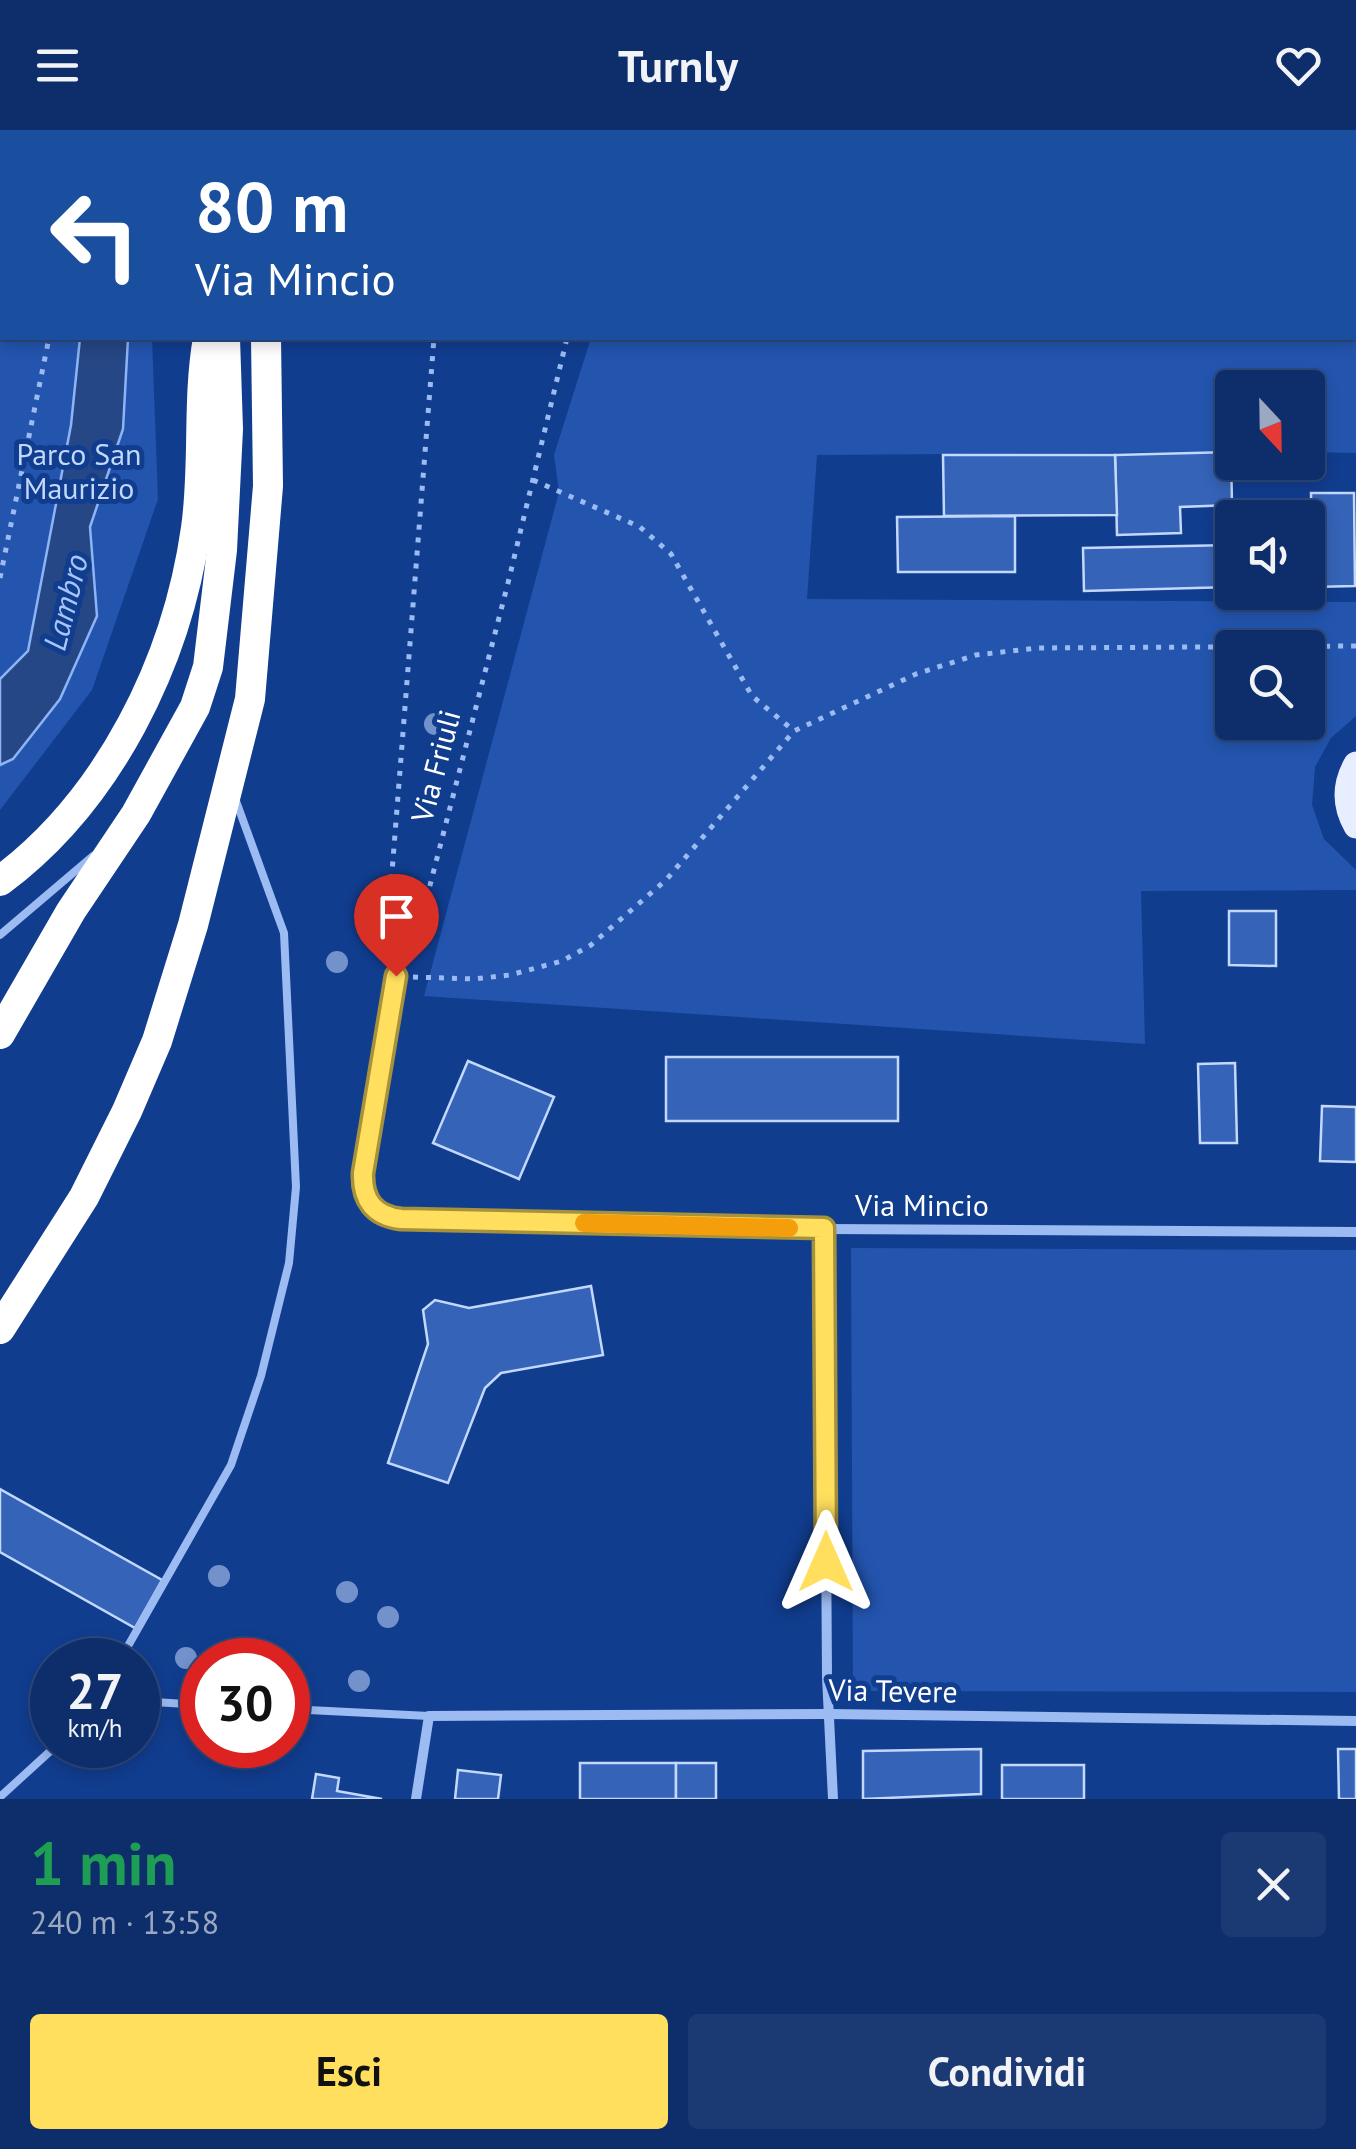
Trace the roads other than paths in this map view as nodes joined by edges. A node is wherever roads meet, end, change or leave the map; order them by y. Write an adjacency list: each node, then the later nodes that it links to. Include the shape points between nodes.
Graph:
1 (208, 340): 8 (highway, via 196,529 160,660 130,726 67,821)
2 (225, 340): 6 (highway, via 226,504 208,667 183,732)
3 (266, 340): 5 (highway, via 263,550 250,700)
4 (1356, 764): 7 (main road, via 1346,804)
5 (230, 784): 14 (highway, via 157,1041 84,1197); 15 (lane, via 284,934 296,1187 289,1263 231,1466)
6 (136, 814): 9 (lane); 11 (highway)
7 (1356, 826)
8 (0, 881)
9 (0, 935)
10 (396, 976): 12 (street, Via Mincio, via 363,1173 371,1206 384,1216)
11 (0, 1034)
12 (824, 1228): 13 (street, Via Mincio); 17 (street)
13 (1356, 1232)
14 (0, 1329)
15 (133, 1638)
16 (310, 1710): 18 (lane)
17 (829, 1714): 18 (street, Via Tevere); 19 (street, Via Tevere); 23 (street)
18 (429, 1716): 22 (street)
19 (1356, 1721)
20 (32, 1768): 21 (lane)
21 (0, 1797)
22 (416, 1799)
23 (833, 1799)

